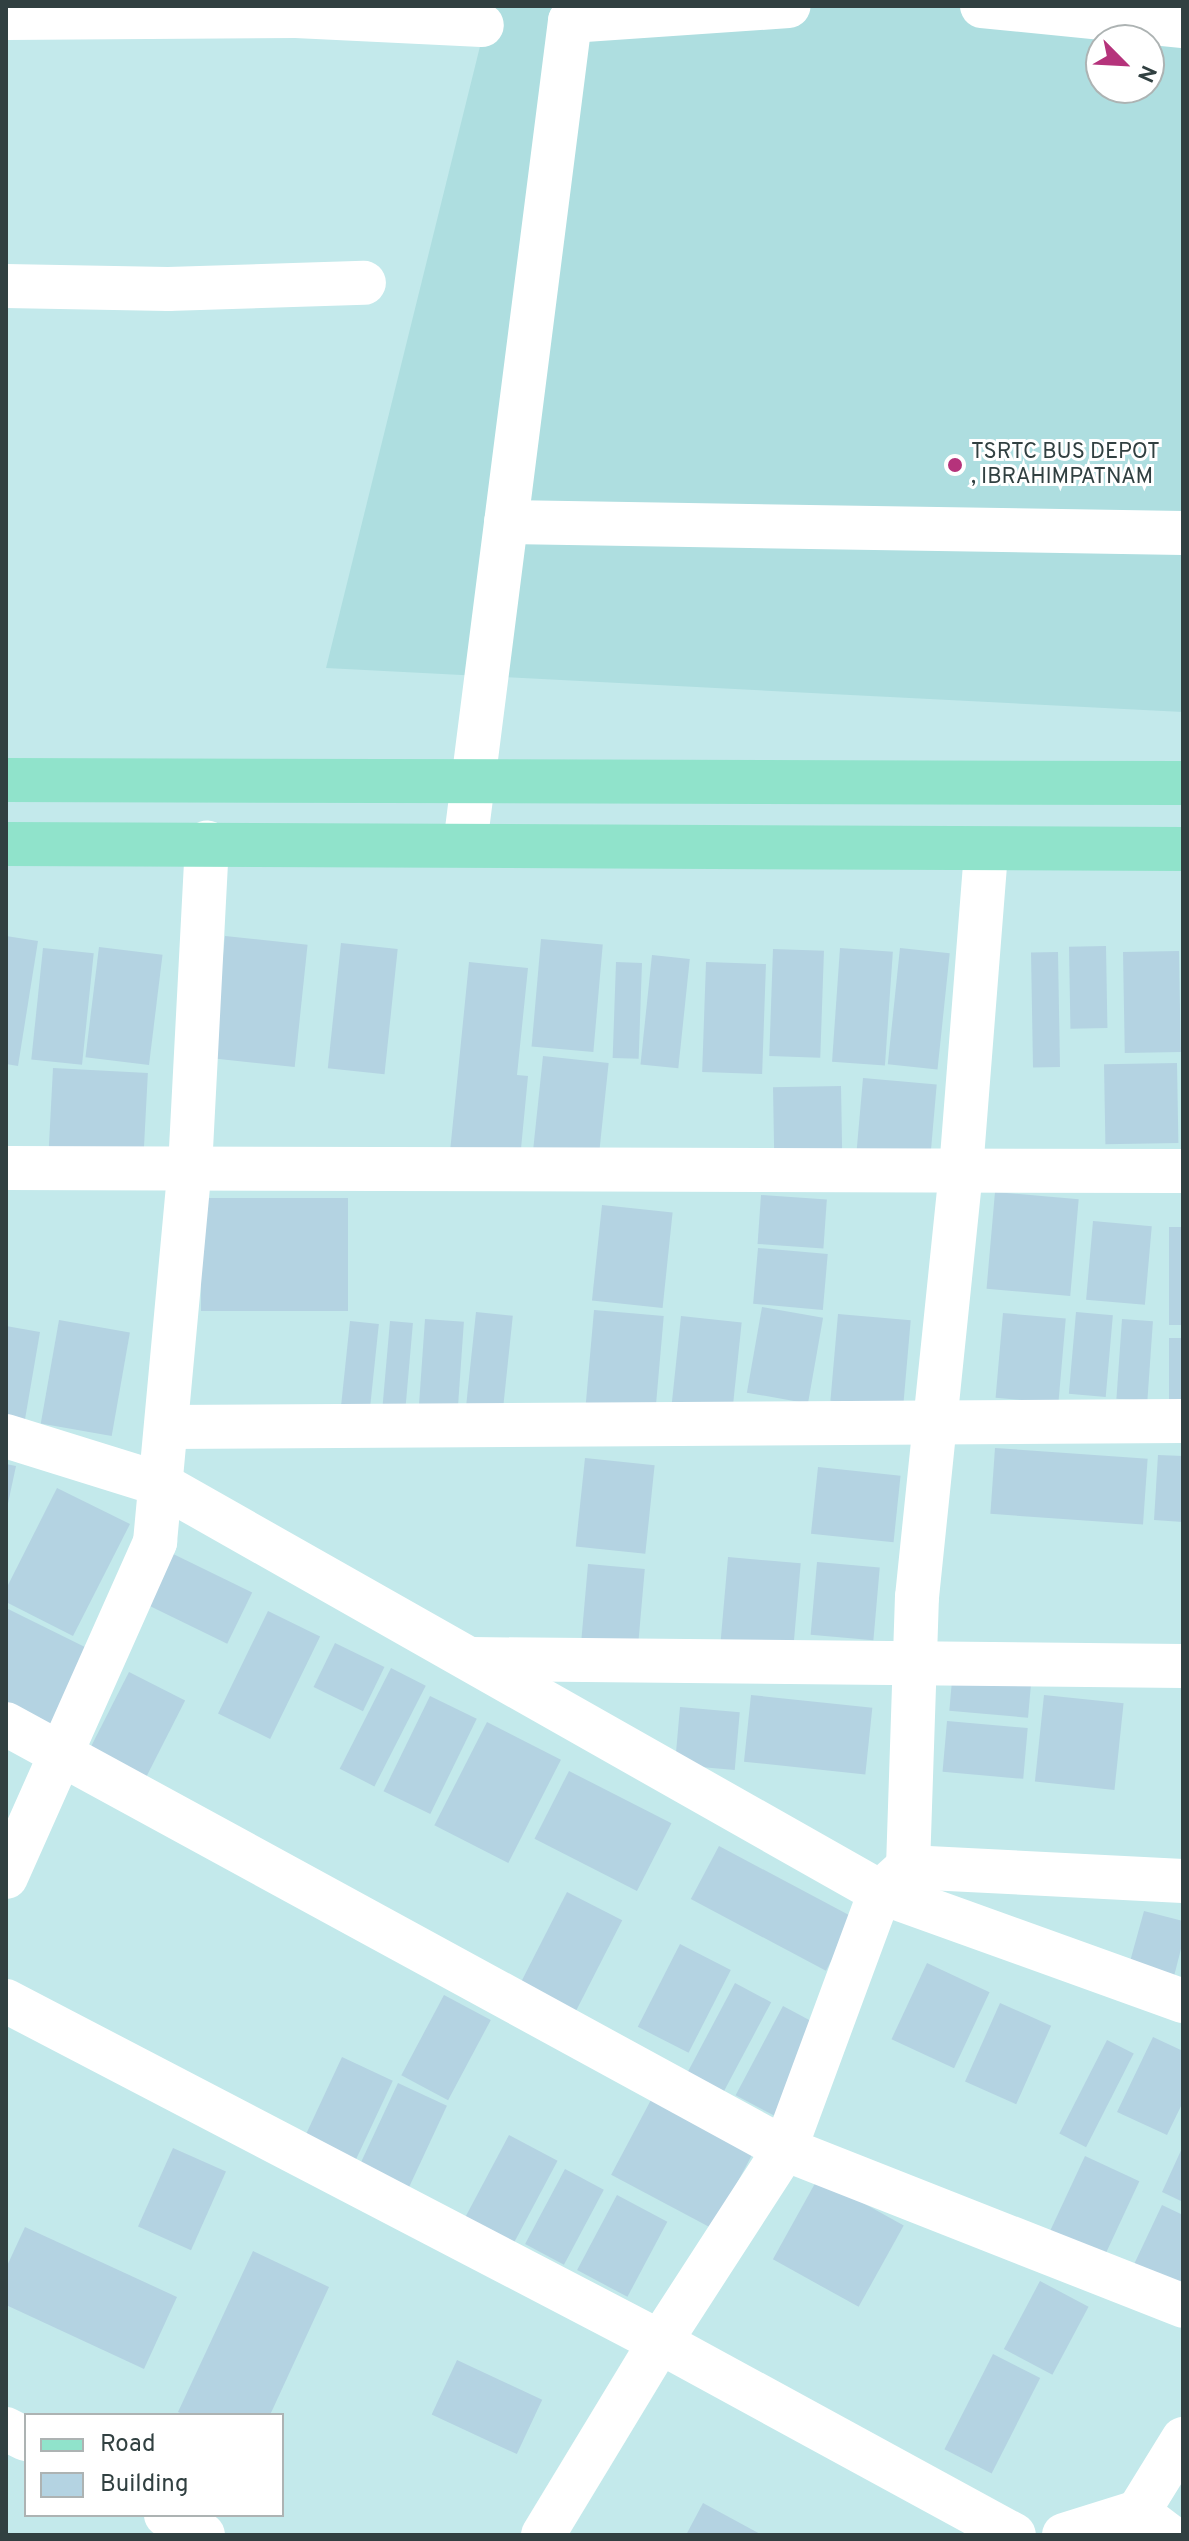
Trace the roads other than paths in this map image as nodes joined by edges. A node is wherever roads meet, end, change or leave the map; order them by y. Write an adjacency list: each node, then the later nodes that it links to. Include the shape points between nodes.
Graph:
1 (788, 6): 8 (street, via 570,21)
2 (982, 6): 5 (street)
3 (6, 18): 4 (street, via 296,16)
4 (482, 25)
5 (1183, 26)
6 (364, 283): 7 (street, via 168,289)
7 (6, 286)
8 (506, 522): 9 (street); 11 (street)
9 (1183, 533)
10 (6, 780): 11 (main road)
11 (472, 781): 12 (main road); 15 (street)
12 (1183, 783)
13 (207, 842): 14 (main road); 15 (main road); 19 (street)
14 (6, 844)
15 (465, 845): 16 (main road)
16 (986, 849): 17 (main road); 20 (street)
17 (1183, 849)
18 (6, 1168): 19 (street)
19 (190, 1168): 20 (street); 24 (street)
20 (961, 1170): 21 (street); 22 (street)
21 (1183, 1171)
22 (936, 1420): 23 (street); 24 (street); 28 (street, via 917,1597)
23 (1183, 1421)
24 (166, 1427): 26 (street)
25 (6, 1436): 26 (street)
26 (160, 1484): 27 (street); 31 (street, via 155,1542)
27 (469, 1659): 28 (street); 33 (street)
28 (916, 1664): 29 (street); 33 (street)
29 (1183, 1666)
30 (6, 1724): 31 (street)
31 (61, 1751): 32 (street); 37 (street)
32 (6, 1877)
33 (894, 1879): 34 (street); 36 (street); 37 (street)
34 (1183, 1881)
35 (6, 2001): 39 (street)
36 (1183, 2001)
37 (785, 2149): 38 (street); 39 (street)
38 (1183, 2306)
39 (660, 2342): 46 (street); 47 (street)
40 (6, 2429): 41 (street)
41 (24, 2438)
42 (1183, 2439): 44 (street)
43 (170, 2517): 45 (street)
44 (1153, 2524): 48 (street)
45 (203, 2535)
46 (543, 2535)
47 (1014, 2535)
48 (1064, 2535)

